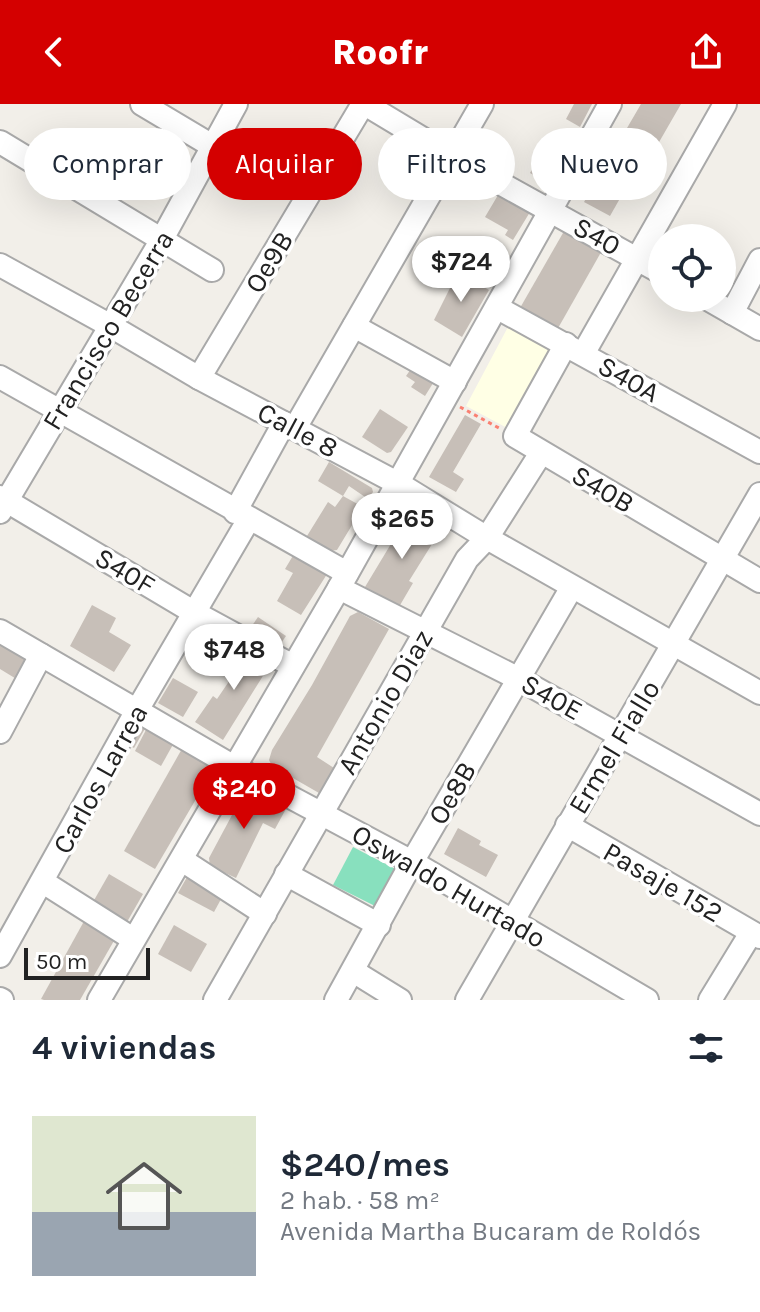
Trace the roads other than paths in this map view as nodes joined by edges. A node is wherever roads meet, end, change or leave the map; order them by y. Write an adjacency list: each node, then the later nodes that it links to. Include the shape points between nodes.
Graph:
1 (142, 104): 11 (street)
2 (236, 104): 7 (street, Francisco Becerra)
3 (364, 104): 8 (street, S40); 29 (street, Oe9B)
4 (482, 104): 9 (street, Carlos Larrea)
5 (610, 104): 15 (street)
6 (725, 104): 17 (street)
7 (224, 128)
8 (404, 128)
9 (469, 128)
10 (0, 142): 16 (street)
11 (207, 143)
12 (207, 159): 16 (street, Francisco Becerra)
13 (515, 191): 15 (street, S40)
14 (428, 200): 25 (street, Carlos Larrea)
15 (551, 210): 17 (street, S40); 22 (street)
16 (161, 241): 21 (street); 24 (street, Francisco Becerra)
17 (637, 258): 19 (street, S40); 27 (street)
18 (760, 260): 23 (street)
19 (648, 265)
20 (1, 270): 24 (street, Calle 8)
21 (212, 270)
22 (498, 308): 27 (street, S40A); 30 (street)
23 (732, 313): 26 (street)
24 (109, 325): 29 (street, Calle 8); 31 (street, Francisco Becerra)
25 (354, 326): 30 (street); 32 (street, Carlos Larrea)
26 (760, 329)
27 (574, 349): 33 (street, S40A); 34 (street, S40B, via 515,436)
28 (0, 377): 31 (street, S40E)
29 (199, 378): 32 (street, Calle 8)
30 (451, 391): 35 (street)
31 (60, 412): 37 (street, Francisco Becerra); 38 (street, S40E)
32 (290, 426): 35 (street, Calle 8); 38 (street, Carlos Larrea)
33 (760, 452)
34 (541, 453): 39 (street, Antonio Diaz); 40 (street, S40B)
35 (399, 484): 39 (street, Calle 8); 41 (street)
36 (760, 494): 40 (street, Ermel Fiallo)
37 (2, 503): 44 (street, S40F)
38 (242, 516): 41 (street, S40E); 44 (street, Carlos Larrea)
39 (487, 538): 43 (street, Calle 8); 46 (street, Antonio Diaz, via 467,559)
40 (724, 559): 42 (street, S40B); 47 (street, Ermel Fiallo)
41 (343, 581): 46 (street, S40E); 49 (street)
42 (760, 581)
43 (572, 587): 47 (street, Calle 8); 50 (street, Oe8B)
44 (195, 613): 49 (street, S40F); 52 (street, Carlos Larrea)
45 (0, 631): 48 (street, Oswaldo Hurtado)
46 (425, 632): 50 (street, S40E); 56 (street, Antonio Diaz)
47 (675, 644): 51 (street, Calle 8); 54 (street, Ermel Fiallo)
48 (41, 655): 52 (street, Oswaldo Hurtado); 53 (street)
49 (293, 666): 55 (street)
50 (519, 679): 54 (street, S40E); 60 (street, Oe8B)
51 (760, 693)
52 (136, 712): 55 (street, Oswaldo Hurtado); 62 (street, Carlos Larrea)
53 (0, 732)
54 (620, 736): 57 (street, S40E); 58 (street, Ermel Fiallo)
55 (236, 768): 56 (street, Oswaldo Hurtado); 59 (street)
56 (320, 813): 60 (street, Oswaldo Hurtado); 61 (street, Antonio Diaz)
57 (760, 814)
58 (567, 825): 64 (street, Ermel Fiallo); 67 (street, Pasaje 152)
59 (182, 860): 63 (street); 68 (street)
60 (412, 862): 64 (street, Oswaldo Hurtado); 66 (street, Oe8B)
61 (286, 874): 63 (street, Antonio Diaz); 66 (street)
62 (43, 882): 65 (street, Carlos Larrea); 68 (street)
63 (265, 914): 72 (street, Antonio Diaz)
64 (512, 921): 75 (street, Ermel Fiallo); 76 (street, Oswaldo Hurtado)
65 (8, 922): 69 (street, Carlos Larrea)
66 (379, 925): 70 (street, Oe8B)
67 (755, 935): 77 (street)
68 (133, 939): 71 (street)
69 (0, 956)
70 (353, 971): 73 (street, Oe8B); 74 (street)
71 (99, 1000)
72 (215, 1000)
73 (336, 1000)
74 (400, 1000)
75 (467, 1000)
76 (647, 1000)
77 (710, 1000)

